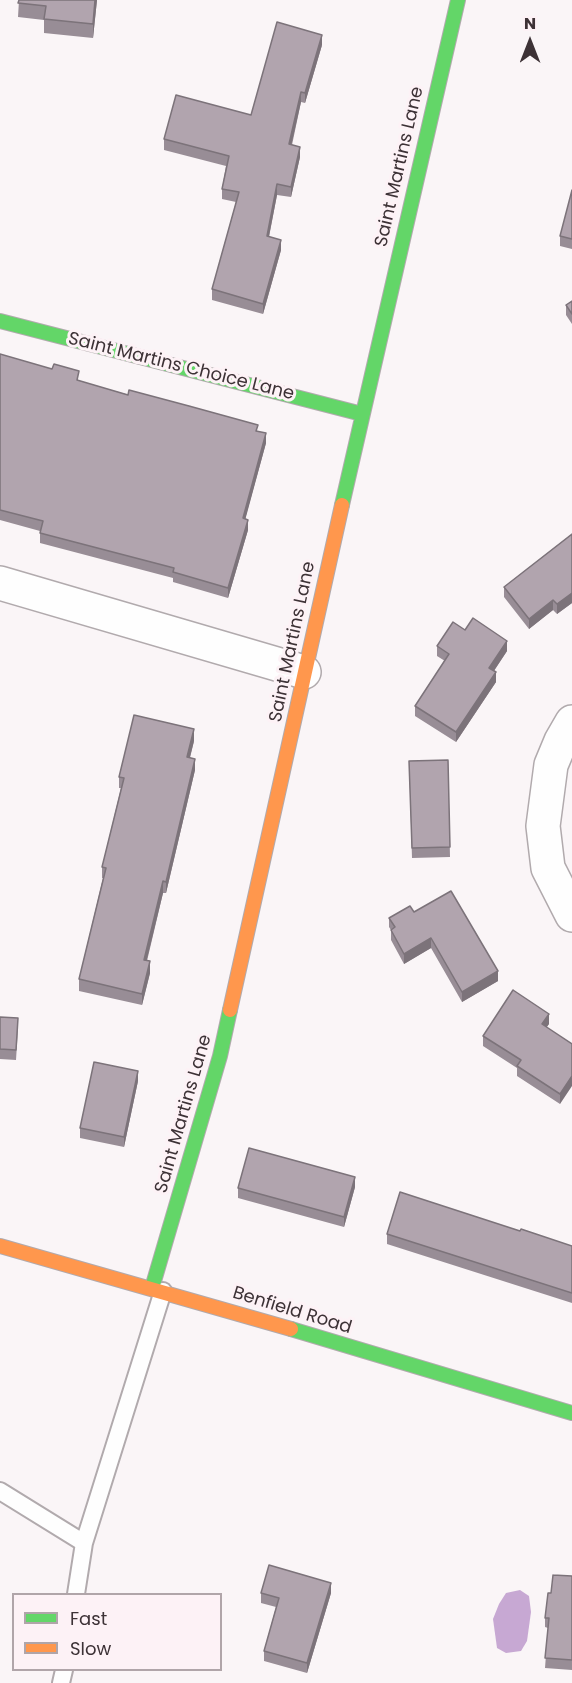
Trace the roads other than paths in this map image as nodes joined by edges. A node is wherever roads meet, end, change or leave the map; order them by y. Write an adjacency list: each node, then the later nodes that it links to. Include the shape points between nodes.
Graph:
1 (458, 0): 3 (street, Saint Martins Lane)
2 (0, 321): 3 (street, Saint Martins Choice Lane)
3 (362, 414): 5 (street, Saint Martins Lane)
4 (0, 583): 5 (street)
5 (304, 672): 9 (street, Saint Martins Lane, via 220,1056)
6 (572, 722): 7 (street, via 551,765 543,826 548,868)
7 (572, 915)
8 (0, 1246): 9 (street, Benfield Road)
9 (157, 1290): 10 (street, Benfield Road); 12 (lane)
10 (572, 1413)
11 (0, 1491): 12 (lane)
12 (84, 1544): 13 (lane)
13 (76, 1593)

